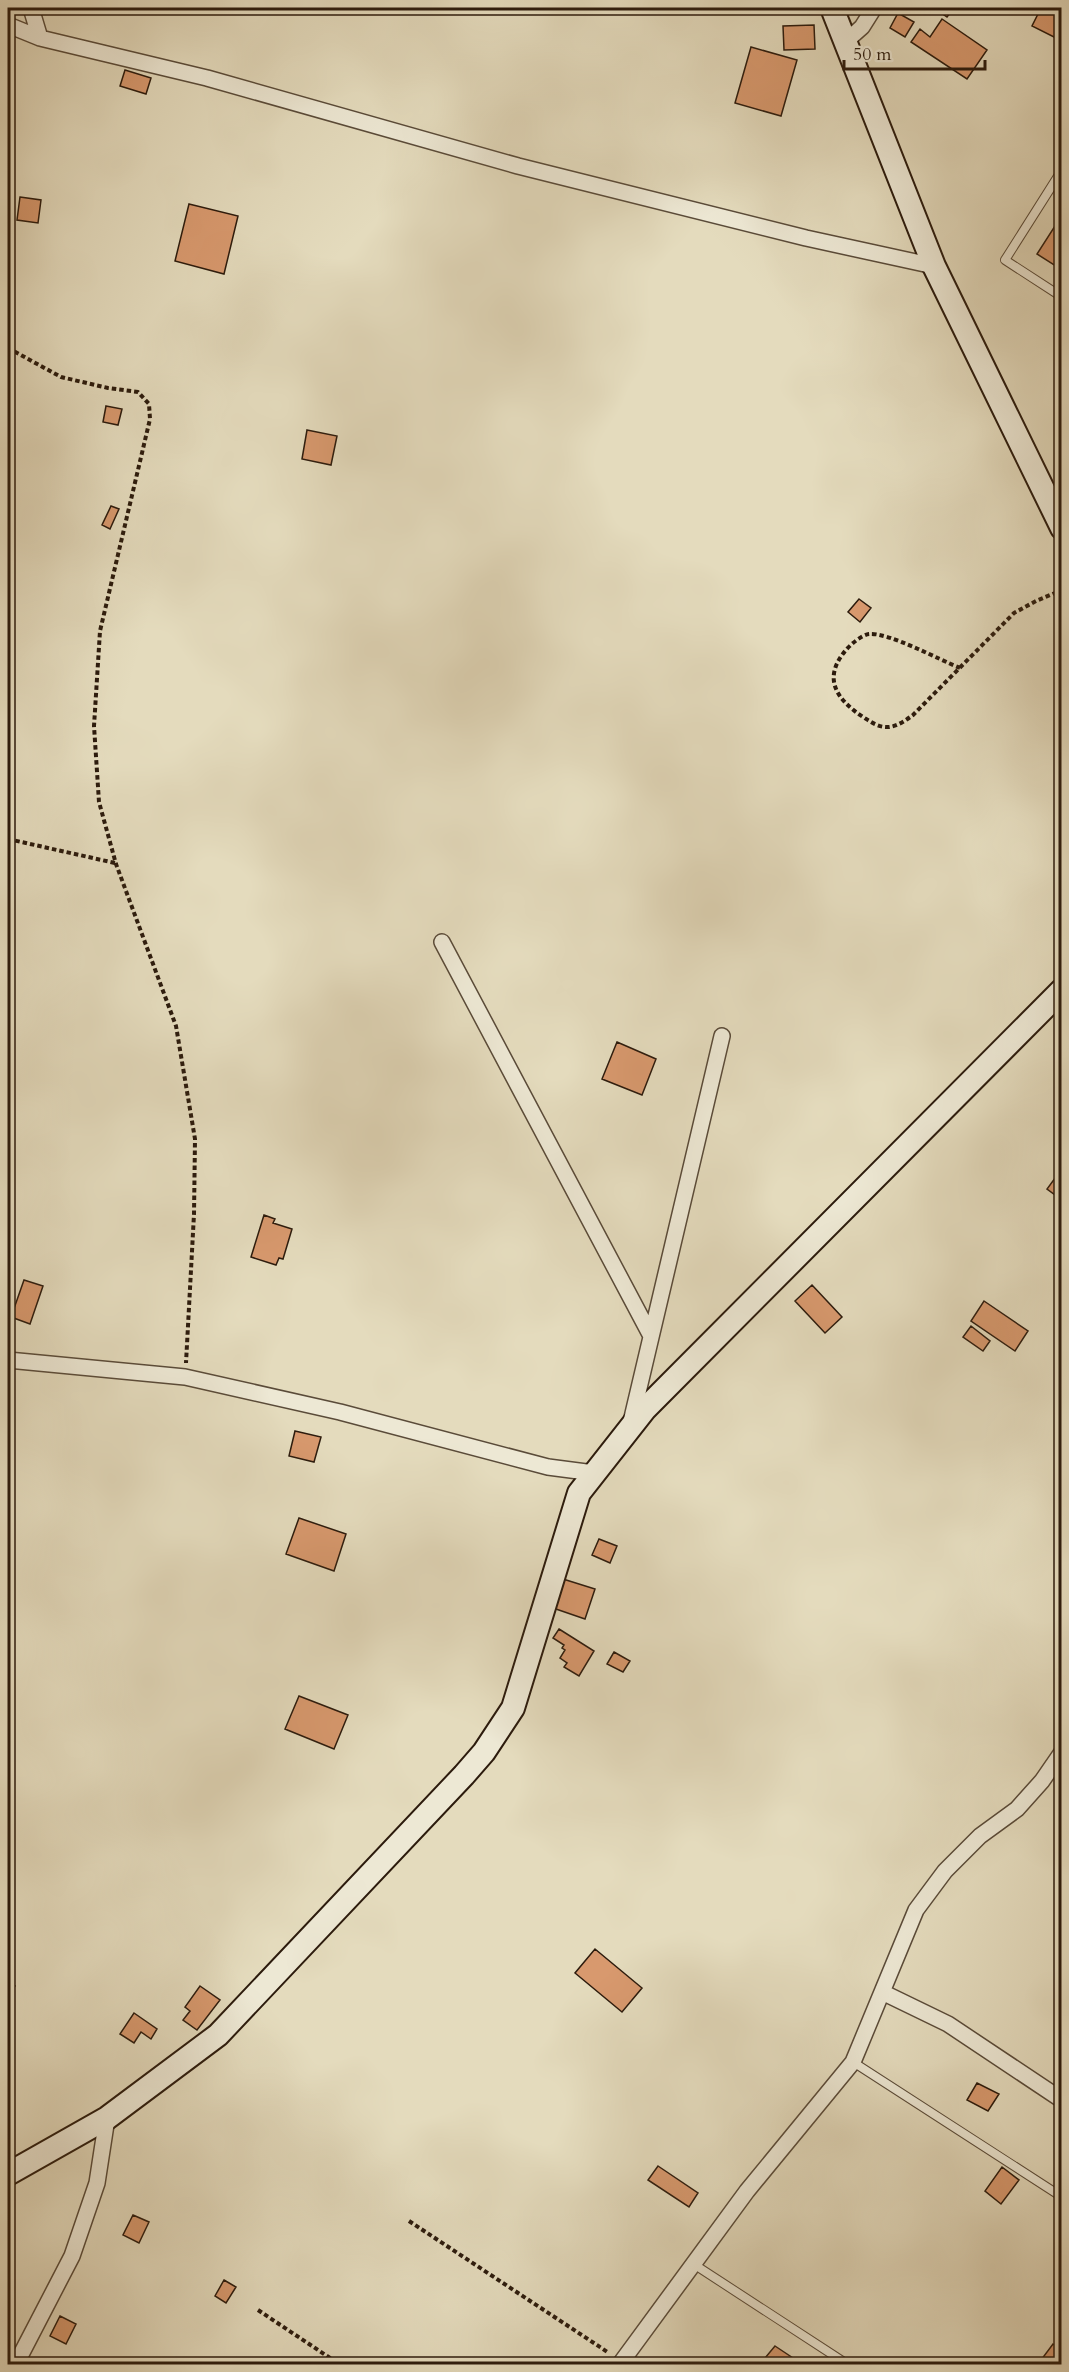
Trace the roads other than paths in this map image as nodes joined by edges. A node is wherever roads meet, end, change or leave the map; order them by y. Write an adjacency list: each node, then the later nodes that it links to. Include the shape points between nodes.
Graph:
1 (31, 8): 5 (street)
2 (832, 8): 6 (street)
3 (874, 8): 6 (street, via 862,27)
4 (8, 25): 5 (street)
5 (40, 38): 8 (street, via 207,78 518,166)
6 (845, 42): 8 (street)
7 (1062, 170): 9 (lane, via 1005,260)
8 (934, 266): 10 (street)
9 (1062, 297)
10 (1062, 528)
11 (442, 942): 14 (street)
12 (1062, 990): 16 (street)
13 (722, 1036): 14 (street)
14 (651, 1336): 16 (street)
15 (8, 1360): 17 (street, via 185,1377 340,1412 548,1467)
16 (629, 1428): 17 (street)
17 (594, 1473): 22 (street, via 579,1493 513,1708 484,1752 218,2036)
18 (1062, 1752): 19 (street, via 1017,1809 980,1836 945,1871 916,1910)
19 (882, 1992): 20 (street); 21 (street, via 948,2024)
20 (853, 2062): 24 (lane); 25 (street, via 747,2191)
21 (1062, 2100)
22 (107, 2118): 23 (street); 27 (street, via 97,2183 72,2256)
23 (8, 2174)
24 (1062, 2197)
25 (695, 2265): 26 (street); 28 (lane)
26 (621, 2363)
27 (16, 2364)
28 (847, 2364)

